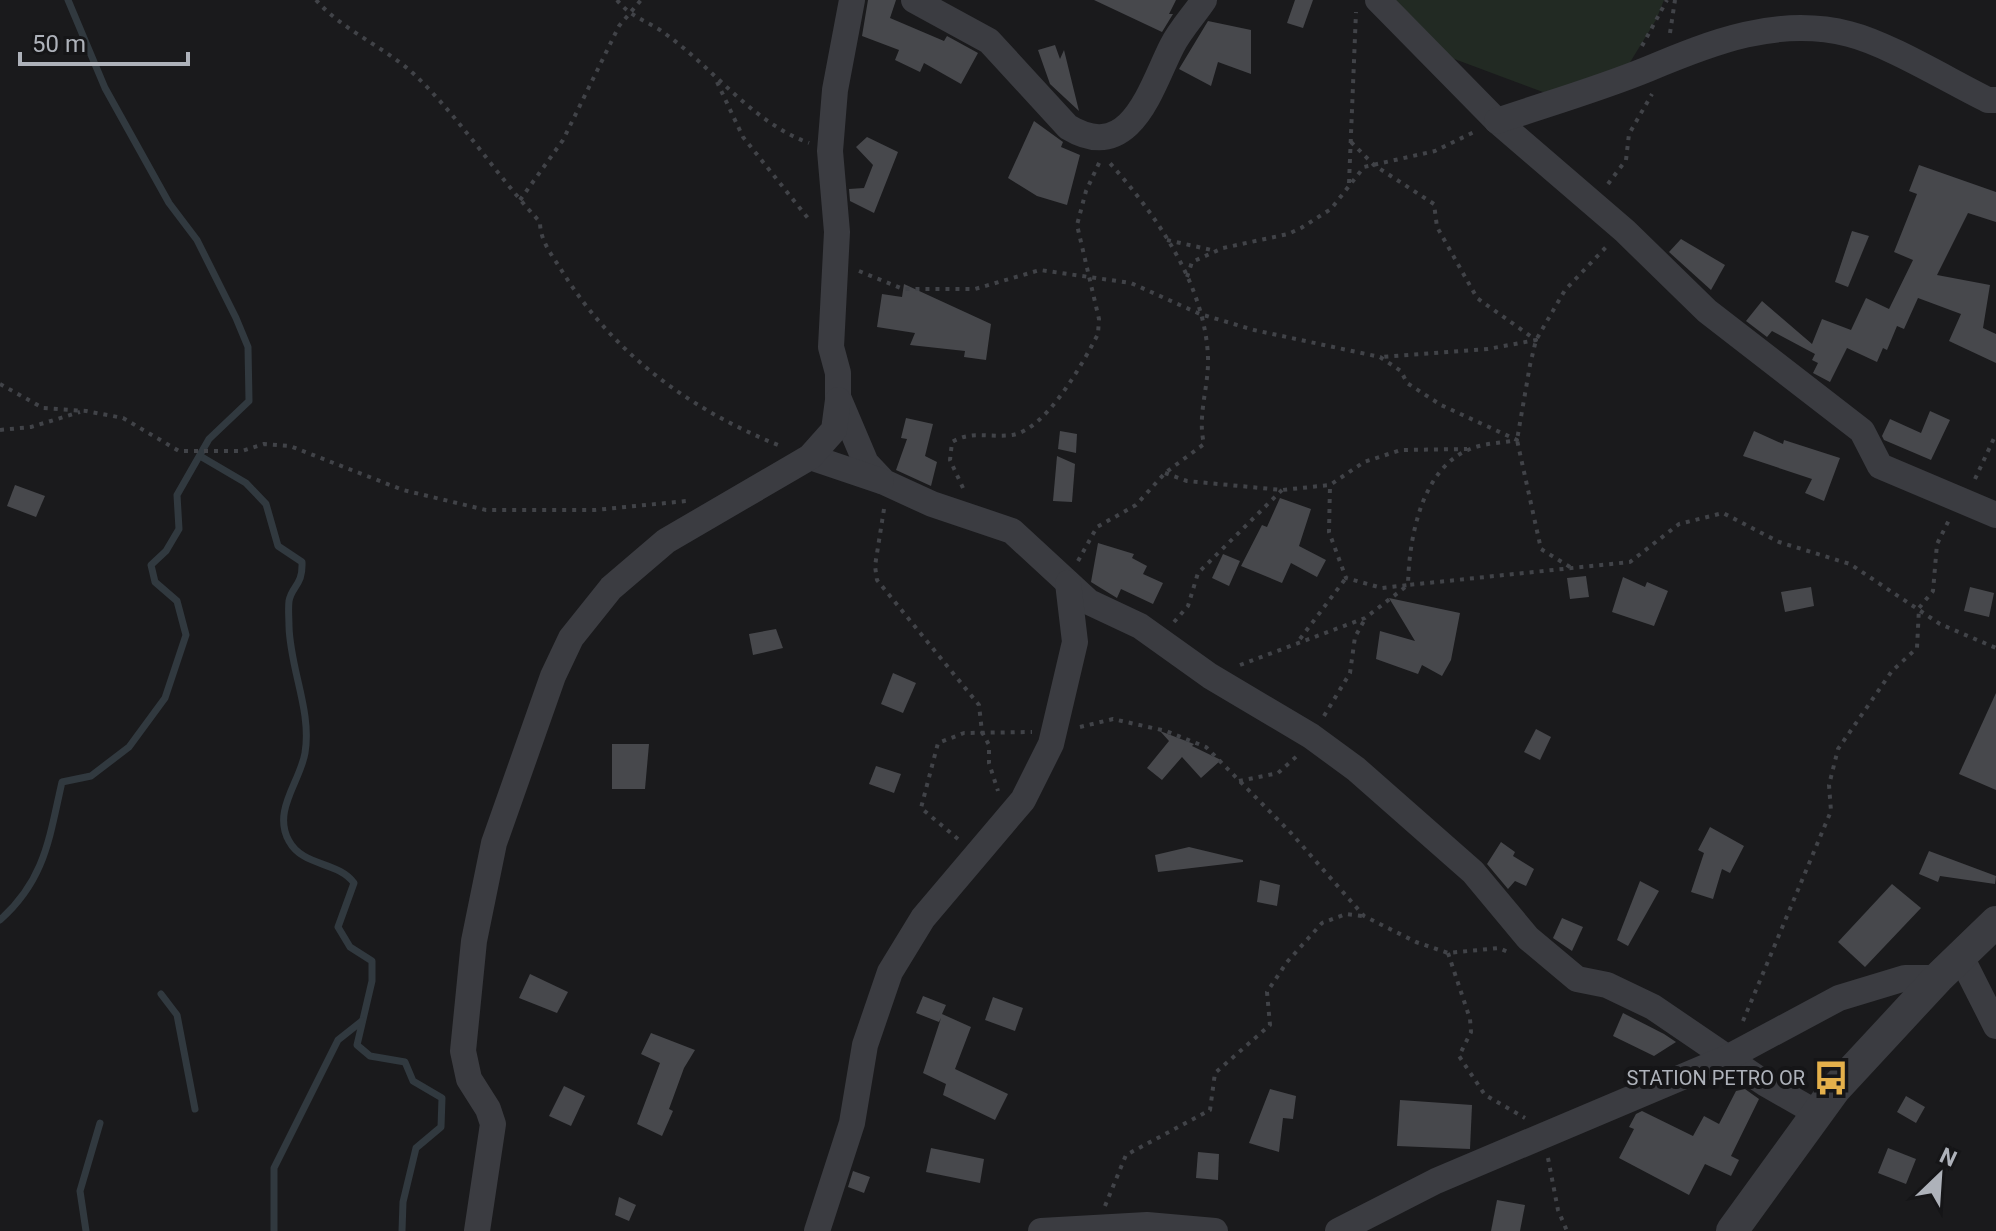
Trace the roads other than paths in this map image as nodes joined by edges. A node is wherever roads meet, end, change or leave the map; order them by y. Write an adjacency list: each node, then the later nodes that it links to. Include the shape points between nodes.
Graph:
1 (852, 0): 7 (street, via 830,151 837,252 831,347)
2 (914, 0): 3 (street, via 989,41 1068,127 1085,135 1105,135 1135,121 1173,43)
3 (1204, 0)
4 (1378, 0): 6 (street)
5 (1996, 100): 6 (street, via 1849,34 1792,28 1748,32)
6 (1497, 121): 10 (street, via 1625,231 1707,311 1862,431 1880,466)
7 (838, 397): 8 (street, via 834,430); 9 (street, via 863,456)
8 (810, 457): 9 (street); 18 (street, via 666,541 611,588 571,638 553,676 494,843 474,941 463,1051 469,1079 493,1124)
9 (884, 482): 11 (street, via 1012,531)
10 (1996, 515)
11 (1068, 583): 16 (street, via 1089,602 1120,614 1356,769 1473,872 1528,938 1577,979 1607,985 1653,1007); 19 (street, via 1075,642 1055,732 1023,800 923,918 890,972 865,1045 852,1123)
12 (1996, 922): 13 (street)
13 (1960, 955): 14 (street); 15 (street)
14 (1938, 978): 16 (street, via 1905,978 1839,998); 17 (street)
15 (1996, 1026)
16 (1727, 1058): 17 (street); 22 (street, via 1436,1181)
17 (1815, 1112): 23 (street)
18 (477, 1231)
19 (817, 1231)
20 (1041, 1231): 21 (street, via 1147,1225)
21 (1215, 1231)
22 (1338, 1231)
23 (1732, 1231)

